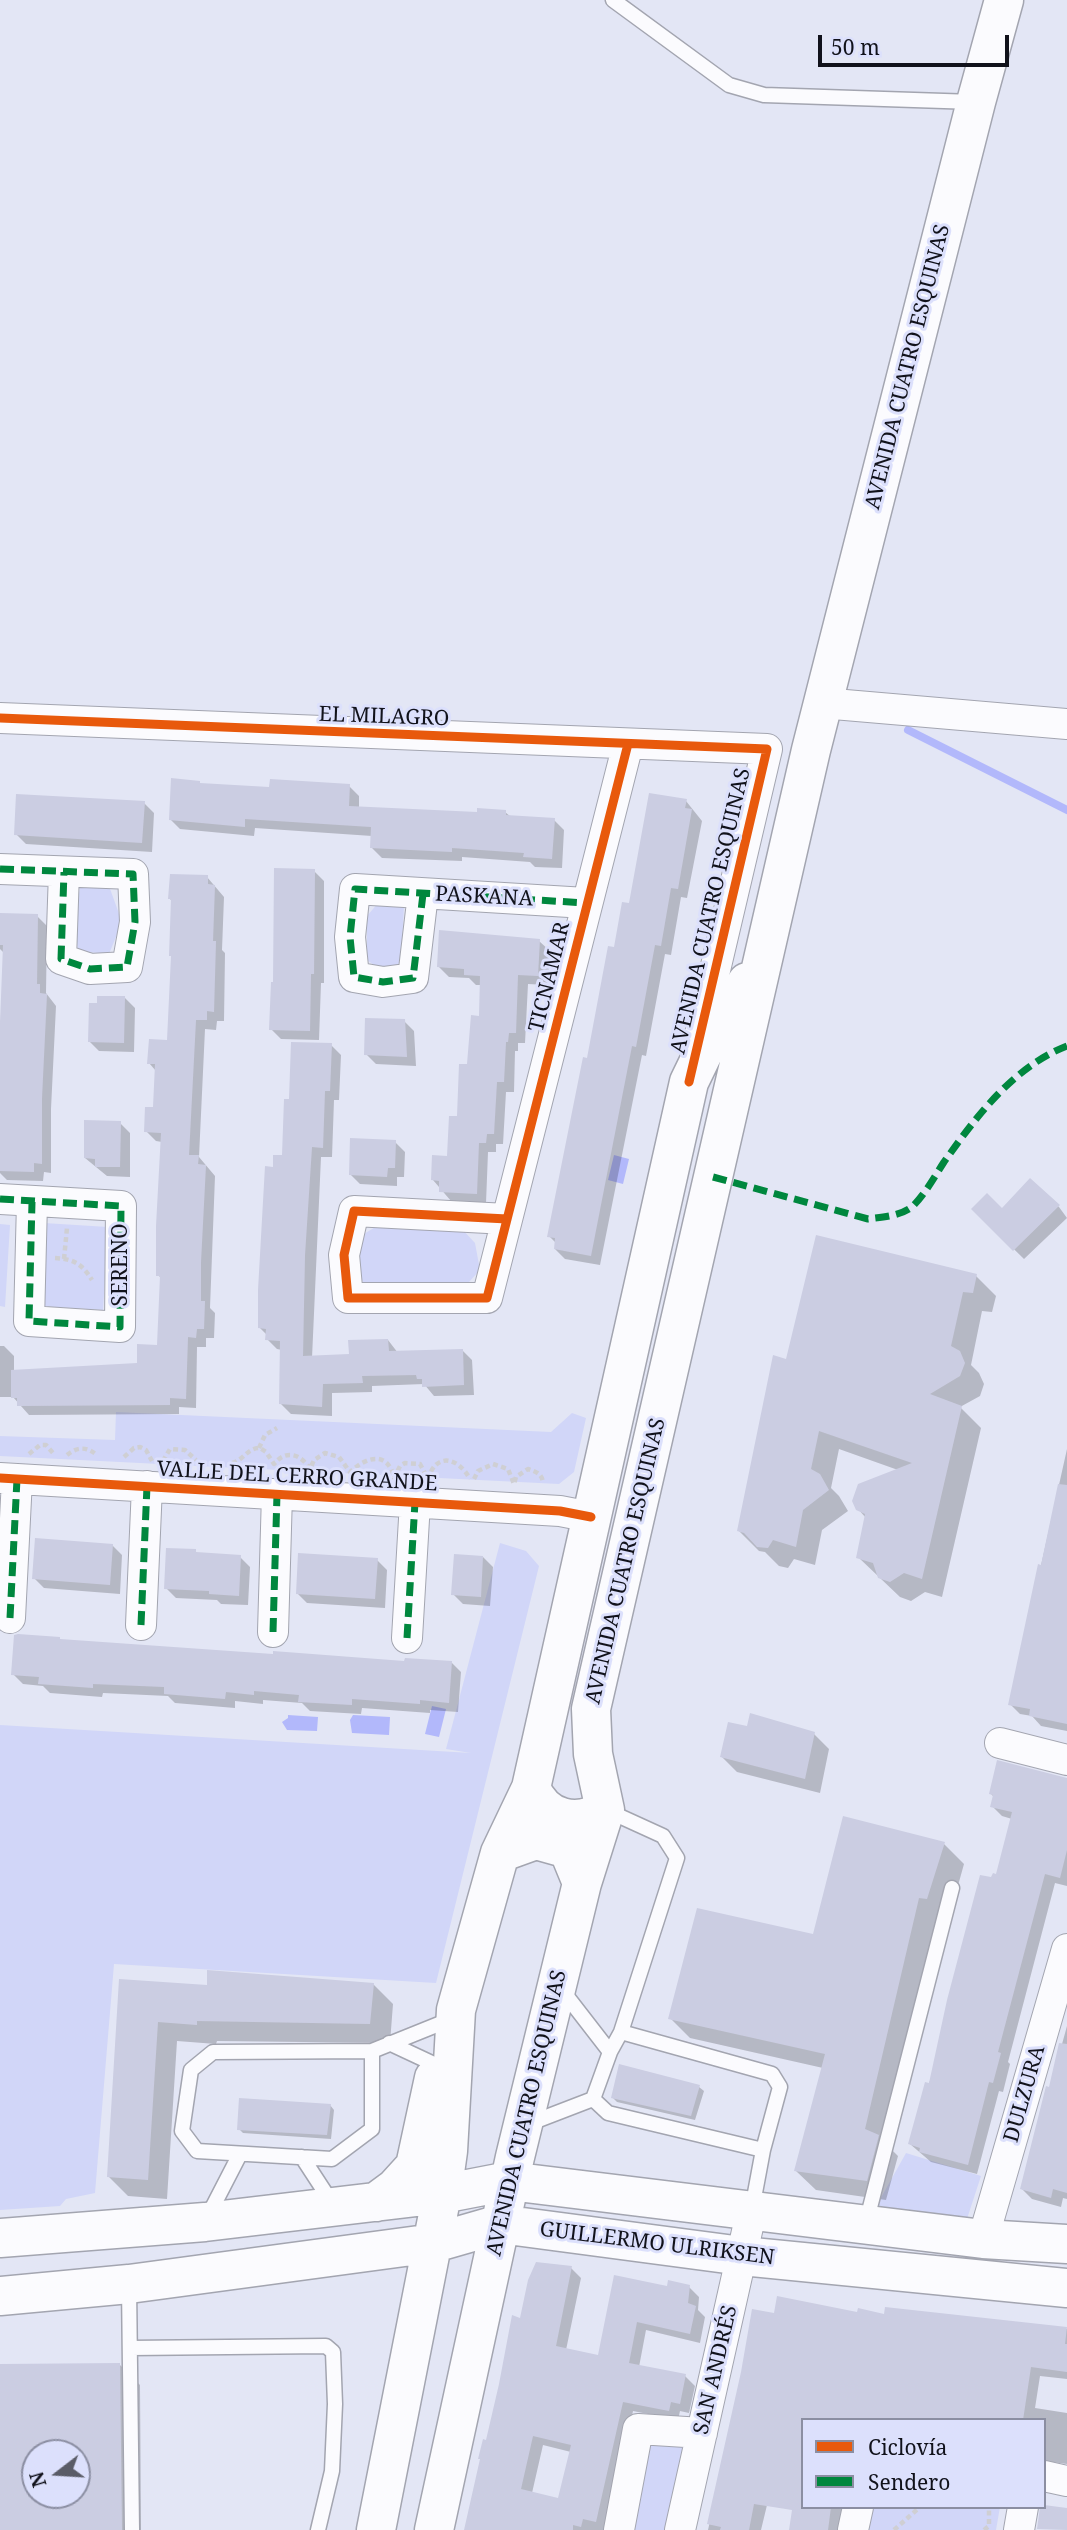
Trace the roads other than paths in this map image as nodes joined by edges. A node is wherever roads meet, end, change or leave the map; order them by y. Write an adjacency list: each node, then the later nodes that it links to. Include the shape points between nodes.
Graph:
1 (613, 0): 3 (lane, via 729,85 764,95)
2 (1000, 6): 3 (main road, AVENIDA CUATRO ESQUINAS)
3 (976, 102): 4 (main road, AVENIDA CUATRO ESQUINAS)
4 (822, 703): 6 (street); 13 (main road, AVENIDA CUATRO ESQUINAS)
5 (0, 718): 7 (street, EL MILAGRO)
6 (1067, 724)
7 (628, 744): 8 (street, EL MILAGRO); 12 (street, TICNAMAR)
8 (766, 748): 14 (street, AVENIDA CUATRO ESQUINAS)
9 (0, 869): 10 (street)
10 (64, 872)
11 (423, 894): 12 (street, PASKANA)
12 (586, 903): 17 (street, TICNAMAR)
13 (761, 960): 14 (main road, AVENIDA CUATRO ESQUINAS); 30 (main road, AVENIDA CUATRO ESQUINAS, via 591,1709 593,1754)
14 (689, 1082): 22 (main road, AVENIDA CUATRO ESQUINAS)
15 (0, 1199): 16 (street, SERENO)
16 (32, 1202): 16 (street, SERENO, via 29,1321 120,1327 121,1206)
17 (507, 1219): 17 (street, TICNAMAR, via 354,1211 344,1255 348,1298 487,1298)
18 (9, 1479): 19 (street, VALLE DEL CERRO GRANDE); 23 (street)
19 (148, 1486): 20 (street, VALLE DEL CERRO GRANDE); 24 (street)
20 (277, 1494): 21 (street, VALLE DEL CERRO GRANDE); 25 (street)
21 (415, 1502): 22 (street, VALLE DEL CERRO GRANDE); 26 (street)
22 (591, 1517): 29 (main road, AVENIDA CUATRO ESQUINAS)
23 (10, 1618)
24 (141, 1625)
25 (273, 1632)
26 (407, 1639)
27 (1000, 1744): 28 (street)
28 (1067, 1760)
29 (531, 1788): 30 (main road, via 542,1806 559,1818 583,1820); 31 (main road, AVENIDA CUATRO ESQUINAS)
30 (605, 1810): 32 (main road, AVENIDA CUATRO ESQUINAS); 37 (lane, via 663,1836 677,1858)
31 (500, 1853): 32 (main road, via 536,1840 568,1849); 36 (main road, AVENIDA CUATRO ESQUINAS)
32 (582, 1883): 35 (main road, AVENIDA CUATRO ESQUINAS)
33 (952, 1888): 54 (lane)
34 (1067, 1949): 56 (street, DULZURA)
35 (557, 1983): 40 (lane); 43 (main road, AVENIDA CUATRO ESQUINAS)
36 (452, 2015): 38 (lane); 41 (main road); 48 (main road, AVENIDA CUATRO ESQUINAS, via 448,2151)
37 (621, 2032): 40 (lane); 44 (lane, via 772,2074 780,2087)
38 (390, 2043): 39 (lane); 41 (lane)
39 (372, 2051): 45 (lane, via 213,2052 191,2070 182,2131 197,2151); 46 (lane, via 372,2129 332,2159)
40 (610, 2052): 42 (lane)
41 (436, 2064): 49 (main road, via 415,2166)
42 (593, 2099): 43 (lane); 44 (lane, via 608,2113)
43 (522, 2126): 47 (main road, AVENIDA CUATRO ESQUINAS)
44 (763, 2150): 51 (lane)
45 (240, 2154): 46 (lane); 52 (lane)
46 (302, 2157): 50 (lane)
47 (509, 2181): 48 (main road); 51 (main road); 53 (main road, AVENIDA CUATRO ESQUINAS)
48 (442, 2194): 49 (main road); 57 (main road, AVENIDA CUATRO ESQUINAS)
49 (376, 2202): 50 (main road)
50 (334, 2207): 52 (main road)
51 (752, 2209): 54 (main road); 59 (street, SAN ANDRÉS)
52 (205, 2222): 55 (main road)
53 (500, 2224): 57 (main road, GUILLERMO ULRIKSEN); 59 (main road, GUILLERMO ULRIKSEN); 72 (main road, AVENIDA CUATRO ESQUINAS)
54 (865, 2224): 56 (main road)
55 (0, 2238)
56 (984, 2239): 58 (main road)
57 (434, 2243): 60 (main road, GUILLERMO ULRIKSEN); 71 (main road, AVENIDA CUATRO ESQUINAS)
58 (1067, 2244)
59 (742, 2256): 61 (main road, GUILLERMO ULRIKSEN); 64 (street, SAN ANDRÉS)
60 (129, 2284): 62 (main road, GUILLERMO ULRIKSEN); 63 (lane)
61 (1067, 2288)
62 (0, 2296)
63 (130, 2348): 69 (lane); 70 (lane, via 326,2346 333,2352 332,2471)
64 (702, 2433): 73 (street, via 638,2429); 74 (street, SAN ANDRÉS)
65 (1046, 2476): 66 (street)
66 (1067, 2481)
67 (858, 2509): 75 (street)
68 (1023, 2509): 76 (street)
69 (132, 2530)
70 (318, 2530)
71 (376, 2530)
72 (434, 2530)
73 (619, 2530)
74 (680, 2530)
75 (853, 2530)
76 (1019, 2530)

